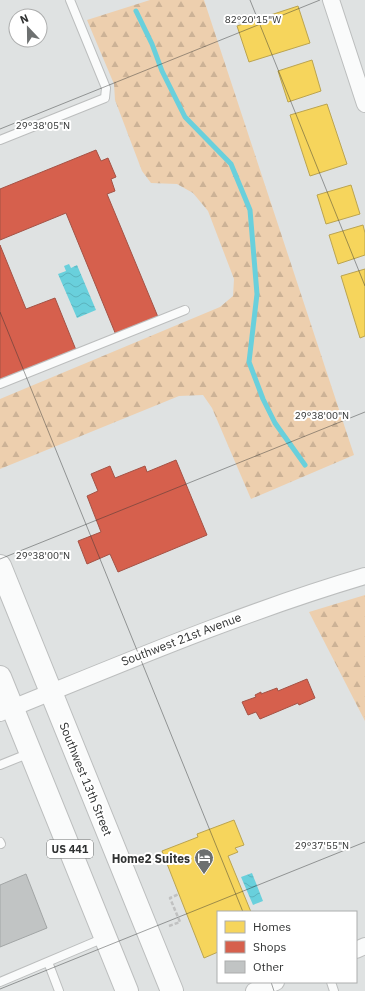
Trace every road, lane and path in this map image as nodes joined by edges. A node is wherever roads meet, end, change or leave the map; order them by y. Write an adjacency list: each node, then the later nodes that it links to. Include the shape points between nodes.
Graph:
1 (70, 0): 4 (lane, via 106,88 105,98)
2 (331, 0): 3 (street)
3 (365, 104)
4 (0, 140)
5 (185, 310): 6 (lane)
6 (0, 384)
7 (0, 566): 10 (main road, Southwest 13th Street / US 441)
8 (365, 576): 10 (street, Southwest 21st Avenue, via 249,613)
9 (0, 677): 11 (main road, US 441)
10 (50, 691): 11 (street, Southwest 21st Avenue); 22 (main road, Southwest 13th Street / US 441)
11 (6, 710): 12 (main road, US 441)
12 (30, 753): 13 (lane); 16 (main road, US 441)
13 (0, 765)
14 (179, 894): 15 (path, via 170,898 180,922)
15 (169, 926)
16 (105, 937): 17 (lane); 21 (main road, US 441)
17 (48, 962): 18 (lane); 20 (lane)
18 (0, 982)
19 (274, 983): 23 (street)
20 (59, 991)
21 (127, 991)
22 (172, 991)
23 (254, 991)

